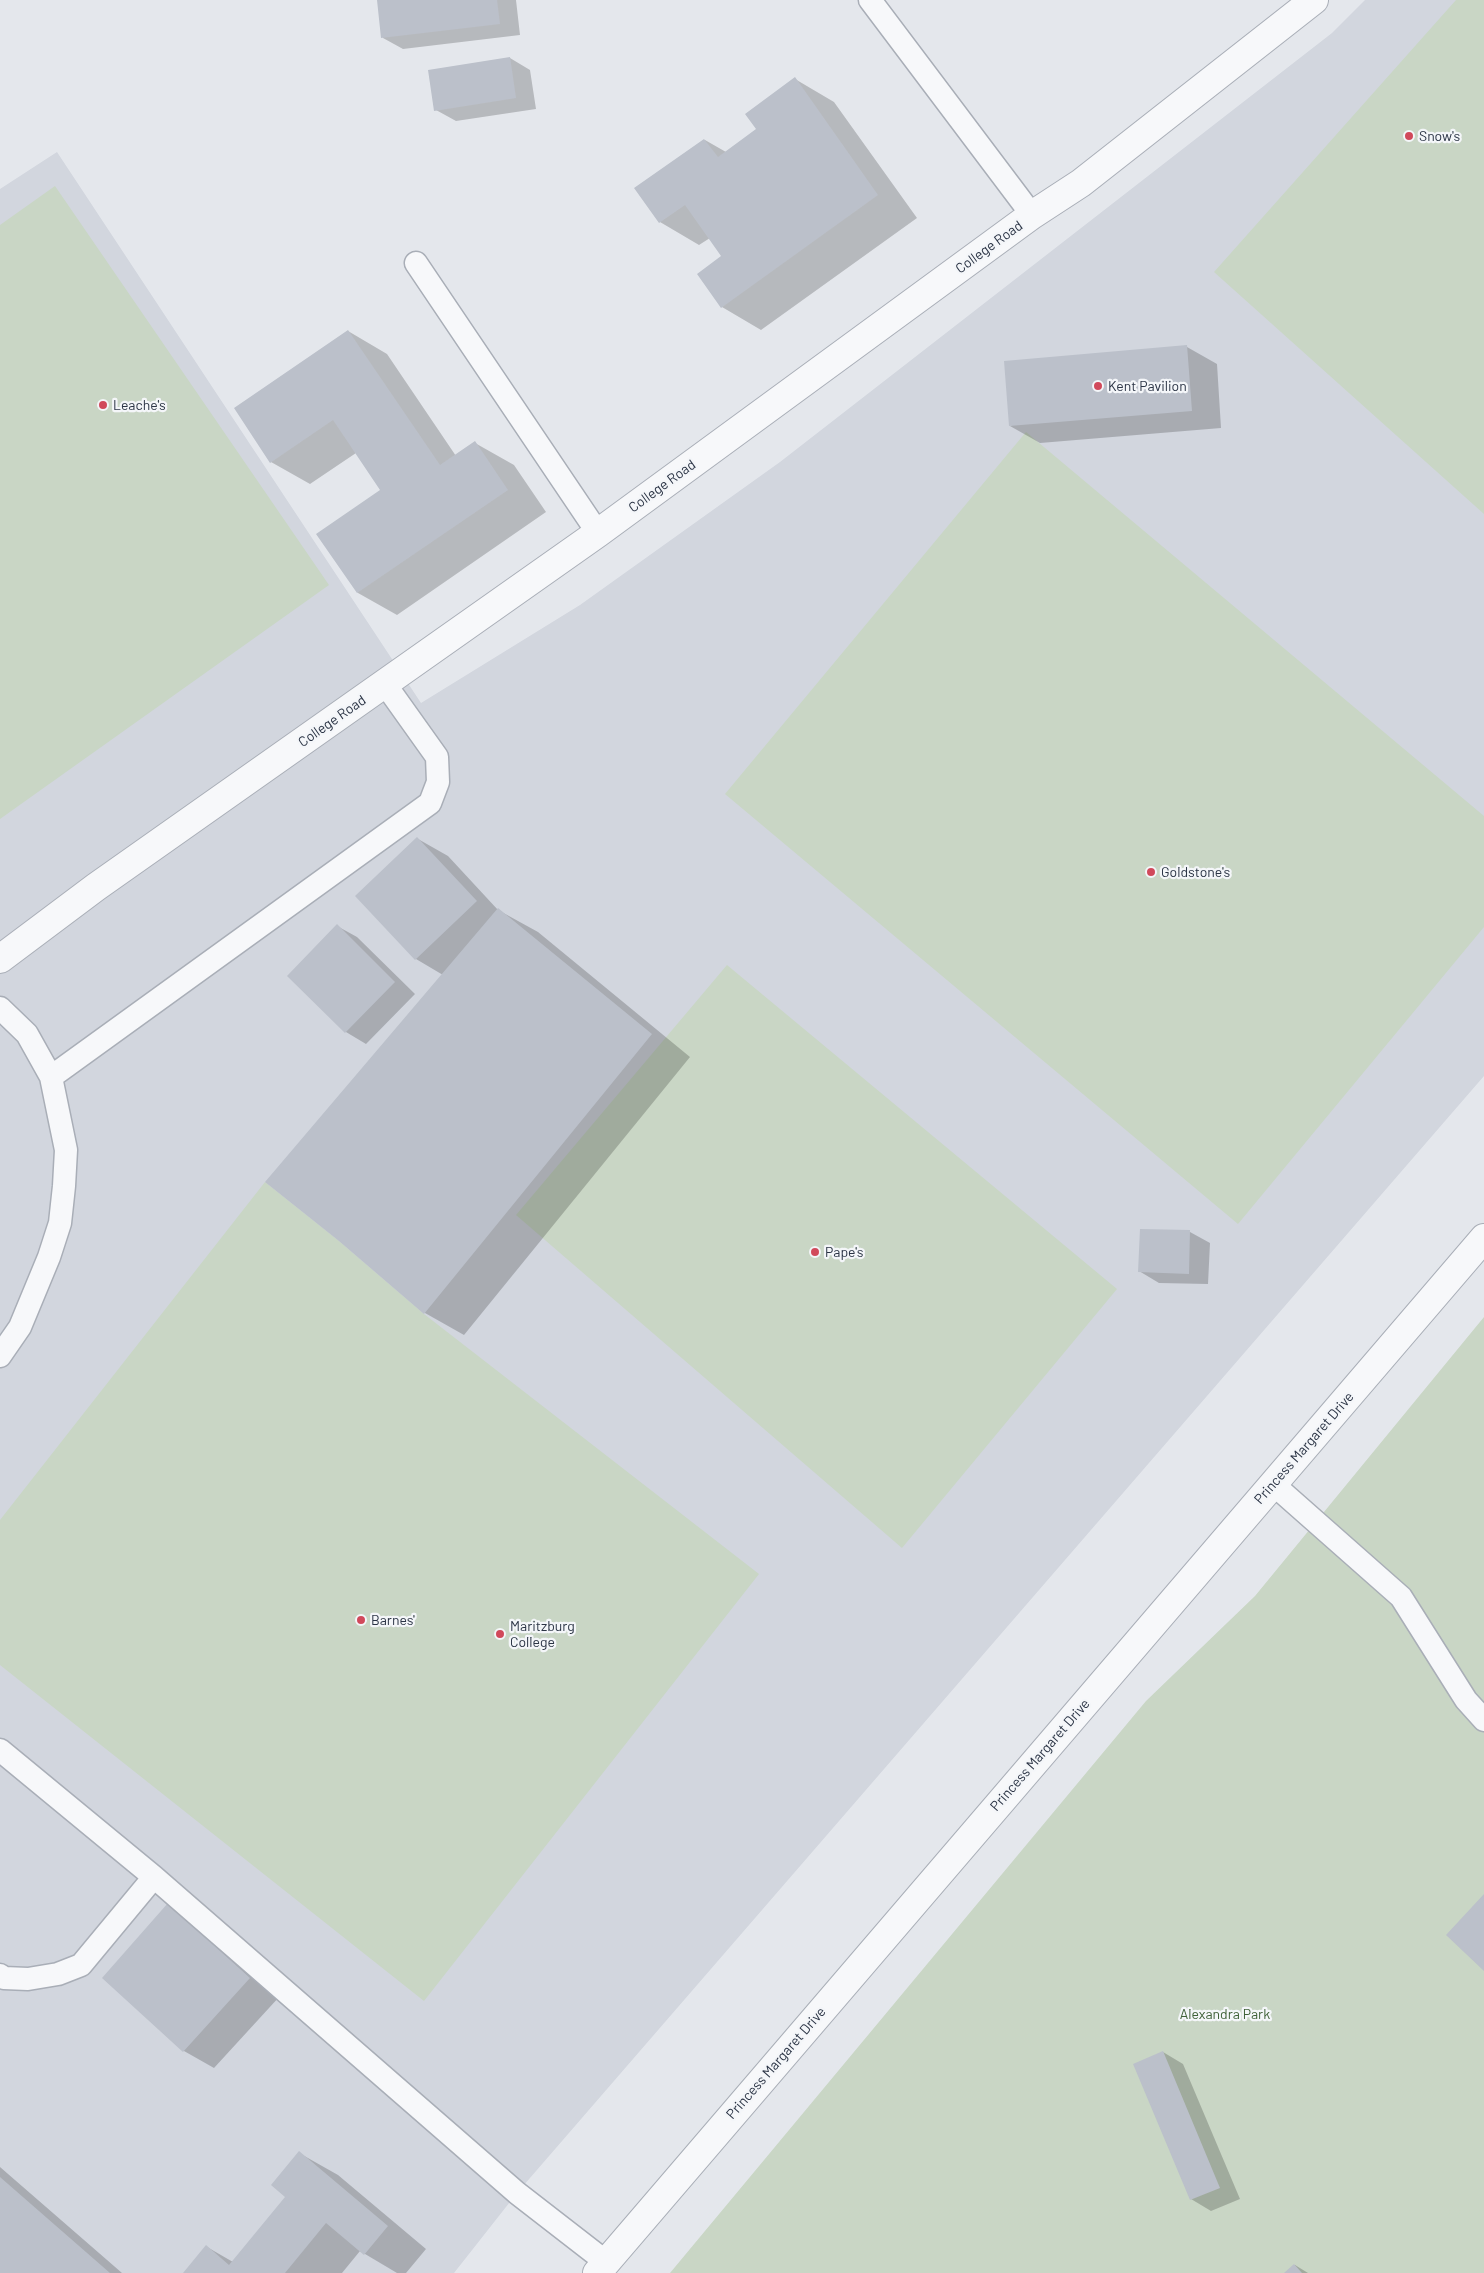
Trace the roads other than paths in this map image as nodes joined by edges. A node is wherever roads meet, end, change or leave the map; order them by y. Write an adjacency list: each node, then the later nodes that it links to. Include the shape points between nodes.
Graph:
1 (870, 0): 3 (lane)
2 (1314, 0): 3 (street, College Road, via 1081,184)
3 (1032, 215): 5 (street, College Road)
4 (416, 263): 5 (lane)
5 (598, 533): 6 (street, College Road)
6 (385, 684): 7 (street, College Road, via 96,887); 9 (lane, via 437,757 438,782 430,803)
7 (0, 959)
8 (0, 1008): 9 (lane, via 27,1034)
9 (50, 1077): 11 (lane, via 66,1150 60,1223 50,1257 20,1327)
10 (1484, 1238): 12 (street, Princess Margaret Drive)
11 (0, 1356)
12 (1273, 1484): 13 (lane, via 1401,1597 1466,1700); 17 (street, Princess Margaret Drive)
13 (1484, 1720)
14 (0, 1750): 15 (lane)
15 (154, 1877): 16 (lane, via 81,1965 58,1974 28,1979); 17 (lane)
16 (0, 1975)
17 (601, 2267)

